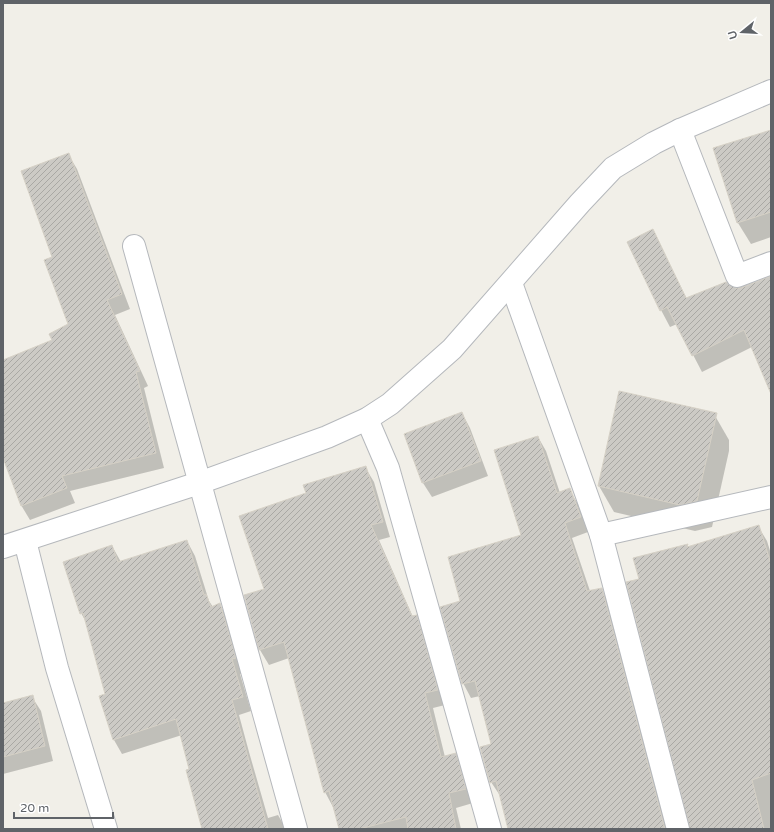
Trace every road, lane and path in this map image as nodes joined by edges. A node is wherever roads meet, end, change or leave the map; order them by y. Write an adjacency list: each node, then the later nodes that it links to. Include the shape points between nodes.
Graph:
1 (771, 91): 2 (street)
2 (680, 130): 4 (street, via 737,276); 5 (street, via 613,168)
3 (134, 246): 7 (street)
4 (771, 263)
5 (511, 283): 6 (street, via 452,349 390,404); 9 (street)
6 (367, 418): 7 (street, via 327,438); 14 (street, via 388,468)
7 (199, 483): 10 (street); 13 (street)
8 (771, 497): 9 (street)
9 (601, 535): 15 (street)
10 (25, 541): 11 (street); 12 (street, via 57,668)
11 (3, 548)
12 (106, 829)
13 (296, 829)
14 (490, 829)
15 (678, 829)

